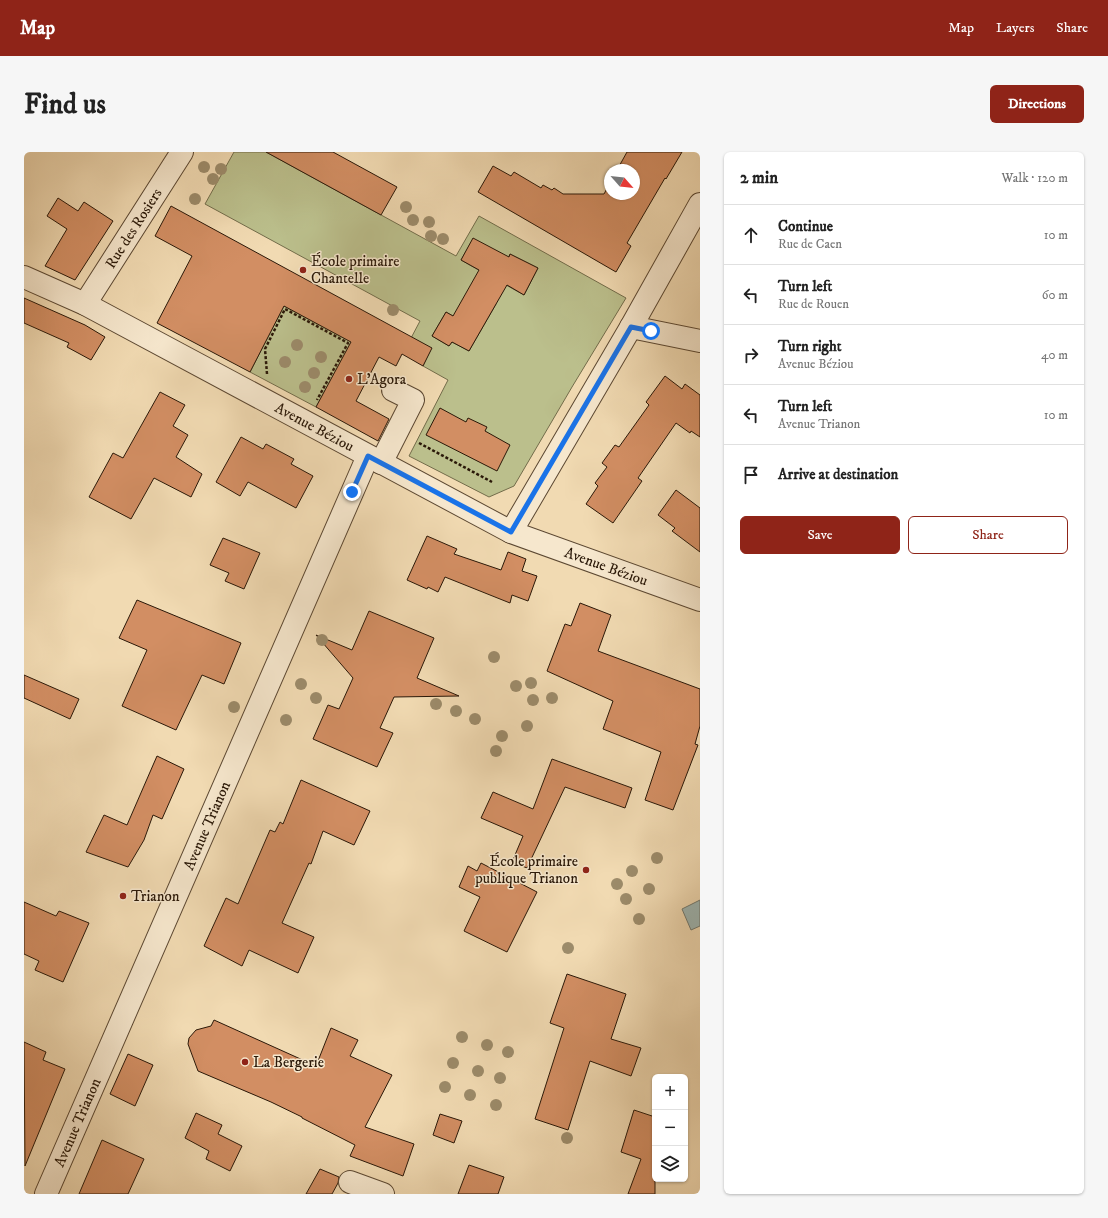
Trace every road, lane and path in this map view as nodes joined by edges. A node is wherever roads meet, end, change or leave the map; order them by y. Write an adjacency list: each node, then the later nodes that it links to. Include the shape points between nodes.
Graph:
1 (182, 152): 4 (street, Rue des Rosiers)
2 (700, 204): 5 (street)
3 (24, 277): 4 (street, Avenue Béziou)
4 (85, 304): 11 (street, Avenue Béziou)
5 (631, 327): 6 (street); 13 (street)
6 (700, 341)
7 (265, 380): 9 (path, via 265,349 285,309 348,343)
8 (393, 390): 10 (street, Avenue Trianon, via 413,400)
9 (317, 400)
10 (397, 431): 11 (street, Avenue Trianon); 12 (path)
11 (374, 460): 13 (street, Avenue Béziou); 16 (street, Avenue Trianon)
12 (492, 482)
13 (511, 532): 14 (street, Avenue Béziou)
14 (700, 600)
15 (350, 1182): 17 (street)
16 (46, 1194)
17 (383, 1194)

